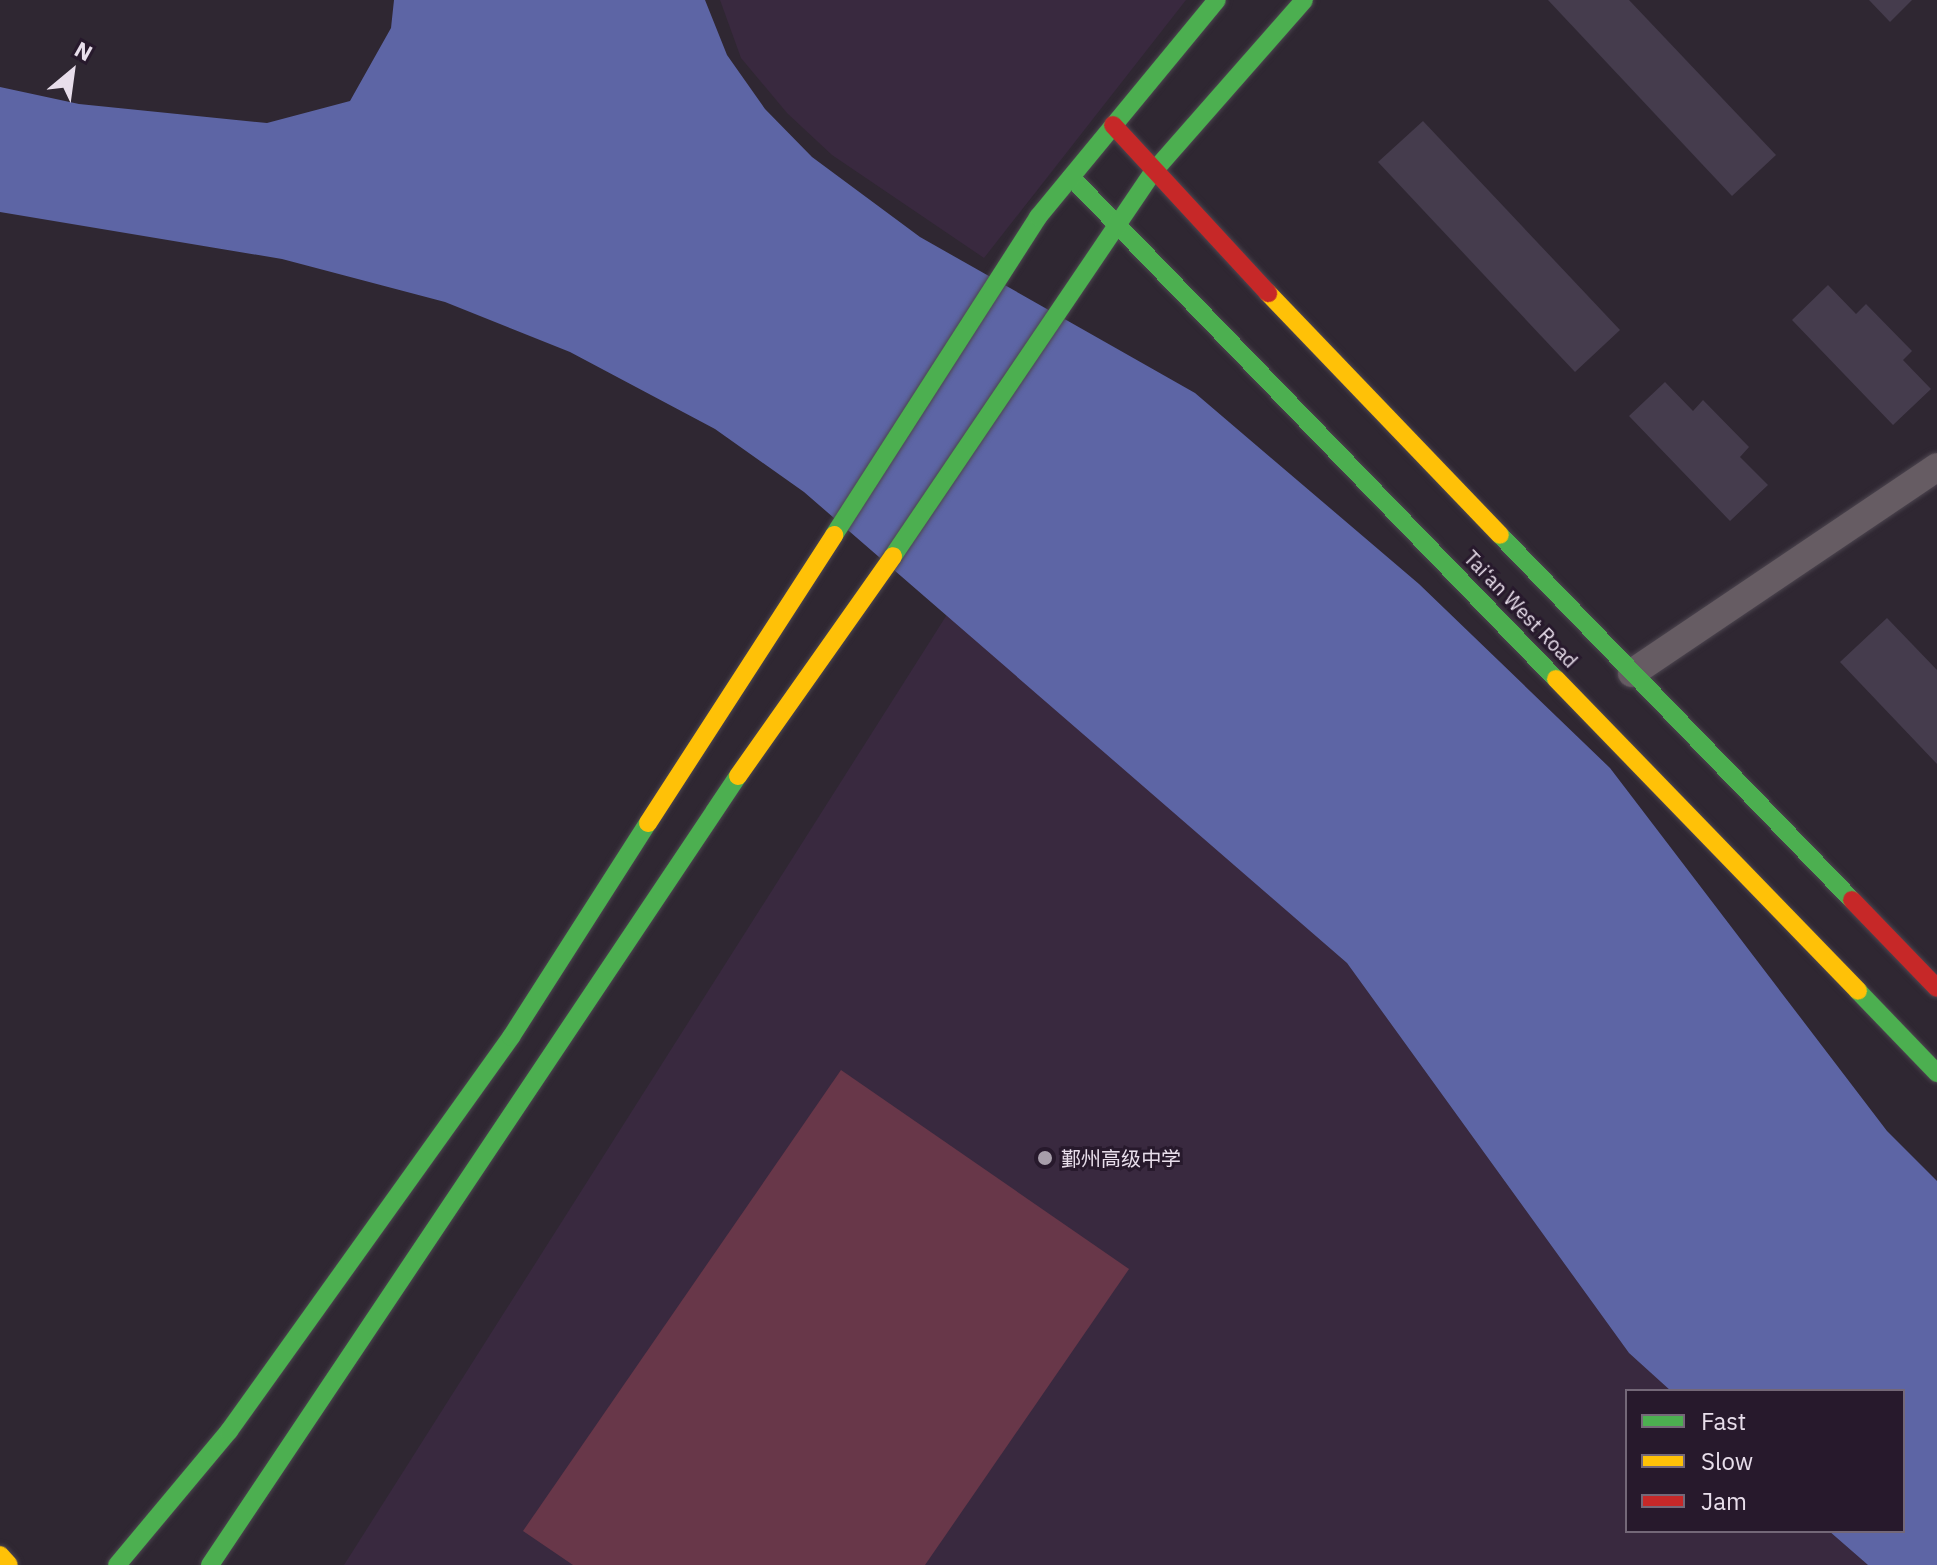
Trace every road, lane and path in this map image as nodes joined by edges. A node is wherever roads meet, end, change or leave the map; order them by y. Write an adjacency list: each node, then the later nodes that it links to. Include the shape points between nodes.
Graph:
1 (1217, 0): 3 (main road)
2 (1304, 0): 4 (main road)
3 (1113, 125): 4 (main road, Tai‘an West Road); 5 (main road)
4 (1154, 171): 6 (main road); 8 (main road, Tai‘an West Road)
5 (1071, 177): 6 (main road, Tai‘an West Road); 13 (main road, via 1008,263 511,1037 229,1431)
6 (1118, 223): 10 (main road, Tai‘an West Road); 14 (main road, via 873,586 681,856)
7 (1937, 467): 8 (street)
8 (1632, 673): 9 (main road, Tai‘an West Road)
9 (1937, 988)
10 (1937, 1073)
11 (0, 1555): 12 (main road)
12 (9, 1565)
13 (117, 1565)
14 (210, 1565)

